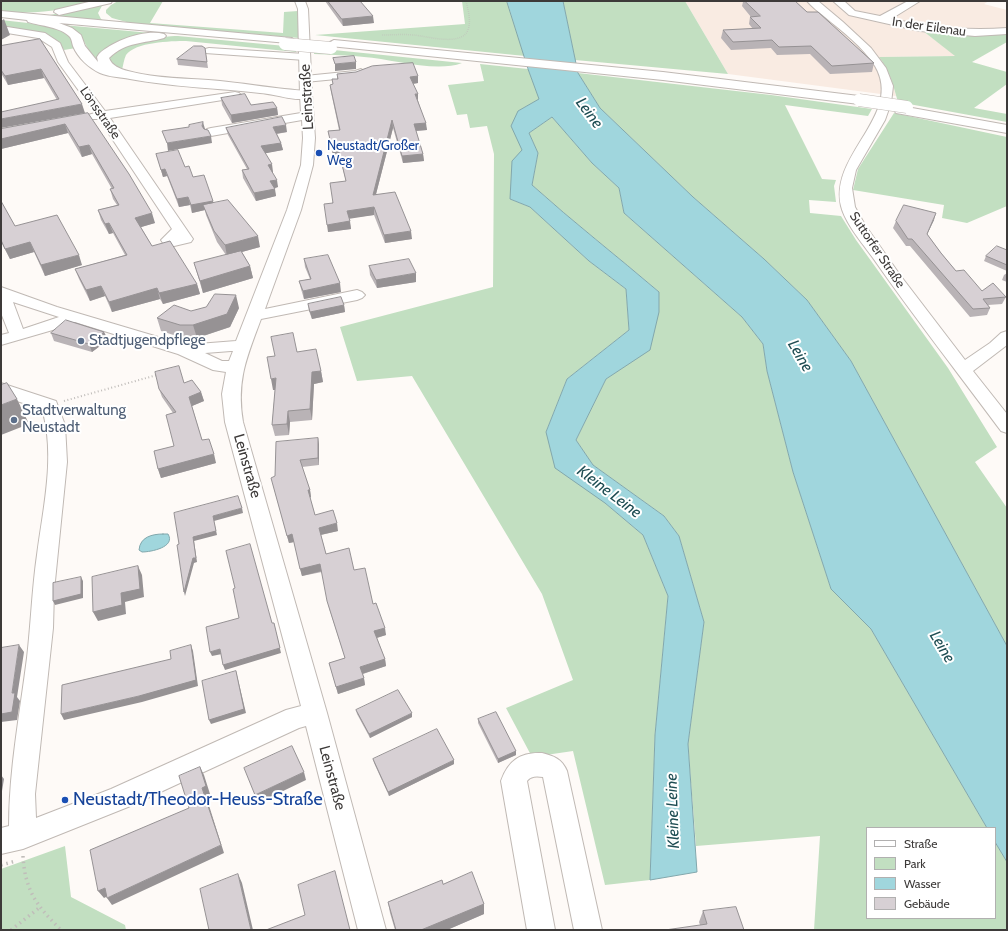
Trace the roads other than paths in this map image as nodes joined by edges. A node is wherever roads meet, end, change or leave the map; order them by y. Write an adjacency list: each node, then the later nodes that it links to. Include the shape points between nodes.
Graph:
1 (107, 1): 8 (main road, via 55,13)
2 (115, 1): 12 (main road, via 103,8 103,14 112,21)
3 (300, 1): 18 (main road, Leinstraße, via 303,10)
4 (812, 1): 42 (street, Suttorfer Straße, via 871,54 885,76 888,88 885,107 850,169 846,191 848,207 888,269)
5 (838, 1): 11 (street, In der Eilenau, via 852,13)
6 (915, 1): 11 (street)
7 (1, 14): 8 (main road)
8 (15, 15): 12 (main road)
9 (1, 17): 10 (main road)
10 (32, 20): 15 (main road); 20 (main road, via 68,30 77,37 86,58 94,65 106,71)
11 (881, 20): 14 (street, In der Eilenau, via 940,32)
12 (128, 26): 16 (main road)
13 (1, 29): 24 (street, Lönsstraße, via 41,35 56,45 63,62)
14 (1007, 31)
15 (191, 35): 16 (main road); 20 (main road, via 156,36 114,47 103,58 104,64)
16 (286, 42): 23 (main road, bridge, via 735,85)
17 (209, 51): 18 (street)
18 (305, 57): 21 (main road, Leinstraße)
19 (370, 68): 21 (street, via 357,74)
20 (130, 76): 21 (main road, via 290,94)
21 (306, 86): 25 (street, Leinstraße)
22 (235, 95): 24 (street)
23 (904, 109): 27 (main road); 28 (main road)
24 (102, 115): 26 (street); 30 (street, Lönsstraße)
25 (308, 115): 29 (street); 34 (street, Leinstraße, via 307,165 294,210)
26 (80, 119)
27 (1007, 125)
28 (1007, 130)
29 (211, 132)
30 (179, 230)
31 (5, 294): 33 (street); 36 (street, via 5,303)
32 (357, 295): 34 (street)
33 (51, 310): 35 (street); 36 (street)
34 (254, 316): 39 (street, Leinstraße)
35 (74, 317): 36 (street, via 57,324); 40 (street)
36 (15, 330): 37 (street)
37 (1, 340)
38 (1003, 345): 42 (street)
39 (243, 347): 40 (street); 41 (street, Leinstraße)
40 (184, 350): 41 (street, via 219,366)
41 (235, 367): 45 (street, Leinstraße, via 230,389 234,422)
42 (964, 369): 44 (street, Suttorfer Straße)
43 (1, 389): 46 (street, via 50,405 56,425 58,462 22,794)
44 (1007, 427)
45 (315, 713): 46 (street, via 295,718 119,798); 47 (street, Leinstraße)
46 (12, 839)
47 (372, 930)
48 (541, 930): 49 (street, via 514,781 517,772 524,767 545,765 554,771)
49 (588, 930)

